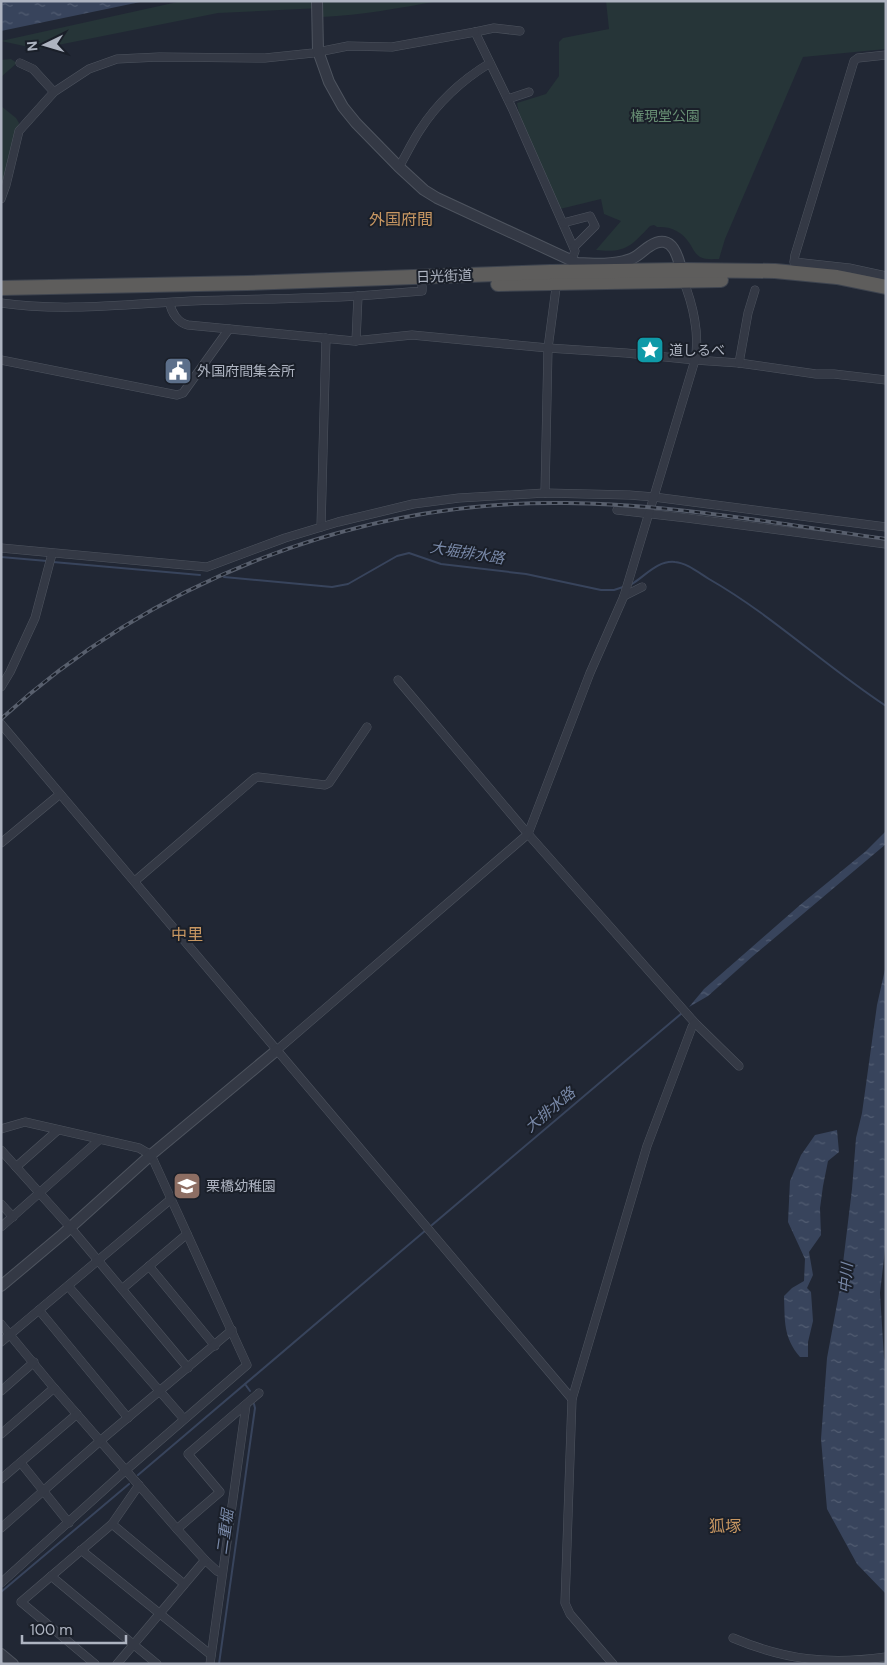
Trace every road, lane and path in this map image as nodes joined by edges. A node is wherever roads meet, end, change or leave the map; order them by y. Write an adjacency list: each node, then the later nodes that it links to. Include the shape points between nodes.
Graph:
1 (317, 1): 4 (street)
2 (520, 31): 3 (street, via 494,28)
3 (475, 32): 4 (street, via 392,47 348,46); 7 (street)
4 (318, 51): 8 (street, via 264,58 117,59 89,69); 11 (street, via 329,82 344,107)
5 (886, 55): 19 (street, via 854,61 794,262)
6 (20, 63): 8 (street, via 33,69)
7 (490, 63): 10 (street); 11 (street, via 450,92 419,131)
8 (54, 92): 12 (street, via 19,130)
9 (528, 92): 10 (street)
10 (508, 99): 13 (street)
11 (399, 167): 15 (street, via 424,190 448,205)
12 (1, 200)
13 (563, 223): 14 (street); 14 (street, via 590,216 595,226)
14 (574, 248): 16 (street)
15 (558, 253): 16 (street); 17 (street)
16 (572, 259): 18 (street, via 578,263 595,264 629,260 662,242 673,247)
17 (556, 268)
18 (682, 275): 20 (highway, 日光街道); 21 (highway, 日光街道, via 783,272 838,277); 22 (highway, 日光街道, via 550,272); 27 (highway, 日光街道, via 839,286); 35 (street, via 694,322)
19 (886, 276)
20 (422, 286): 25 (highway, 日光街道); 26 (street, via 422,291)
21 (886, 287)
22 (1, 288)
23 (556, 288): 33 (street)
24 (755, 290): 36 (street)
25 (1, 295)
26 (358, 296): 29 (street); 32 (street)
27 (886, 296)
28 (1, 303): 29 (street, via 46,307)
29 (170, 303): 30 (street, via 183,324)
30 (229, 329): 31 (street); 34 (street, via 183,393 177,395)
31 (326, 338): 32 (street); 42 (street)
32 (356, 341): 33 (street, via 412,335)
33 (548, 348): 35 (street); 38 (street)
34 (1, 360)
35 (695, 360): 36 (street); 39 (street)
36 (740, 363): 37 (street)
37 (886, 380)
38 (545, 493): 39 (street); 42 (street, via 413,504)
39 (654, 497): 41 (street); 43 (street)
40 (616, 510): 41 (street)
41 (648, 514): 44 (street); 48 (street)
42 (321, 527): 46 (street, via 207,567)
43 (886, 527)
44 (886, 544)
45 (1, 548): 46 (street)
46 (52, 554): 50 (street, via 35,618)
47 (642, 587): 48 (street)
48 (624, 596): 54 (street)
49 (398, 680): 54 (street)
50 (1, 687)
51 (1, 724): 53 (street)
52 (367, 727): 56 (street, via 329,783 255,778)
53 (60, 794): 55 (street); 56 (street)
54 (528, 834): 57 (street); 58 (street)
55 (1, 843)
56 (135, 881): 58 (street)
57 (693, 1021): 59 (street); 90 (street, via 653,1129)
58 (277, 1050): 64 (street); 90 (street)
59 (739, 1066)
60 (1, 1129): 61 (street, via 25,1122)
61 (58, 1130): 62 (street); 65 (street)
62 (99, 1140): 64 (street, via 139,1148); 66 (street)
63 (1, 1150): 65 (street)
64 (151, 1155): 67 (street); 71 (street)
65 (16, 1167): 66 (street)
66 (39, 1194): 69 (street); 71 (street)
67 (171, 1199): 72 (street); 73 (street)
68 (1, 1204): 69 (street)
69 (13, 1217): 70 (street)
70 (1, 1227)
71 (70, 1227): 73 (street); 75 (street)
72 (187, 1234): 74 (street); 80 (street)
73 (98, 1261): 76 (street); 77 (street)
74 (149, 1266): 77 (street); 83 (street)
75 (1, 1286)
76 (68, 1286): 78 (street); 88 (street)
77 (122, 1289): 85 (street)
78 (39, 1310): 81 (street); 93 (street)
79 (1, 1324): 81 (street)
80 (232, 1330): 83 (street); 94 (street, via 247,1365)
81 (10, 1334): 82 (street); 84 (street)
82 (1, 1342)
83 (215, 1346): 85 (street)
84 (34, 1362): 86 (street); 87 (street)
85 (188, 1368): 88 (street)
86 (54, 1388): 92 (street); 95 (street)
87 (1, 1390)
88 (160, 1391): 93 (street); 94 (street)
89 (259, 1393): 91 (street)
90 (572, 1399): 123 (street, via 564,1599 570,1614)
91 (246, 1404): 105 (street, via 188,1454 220,1492); 108 (street)
92 (77, 1414): 96 (street); 97 (street)
93 (128, 1418): 96 (street)
94 (184, 1419): 98 (street)
95 (1, 1434)
96 (100, 1441): 98 (street); 101 (street)
97 (21, 1463): 99 (street); 101 (street)
98 (128, 1472): 100 (street); 102 (street)
99 (2, 1476)
100 (139, 1485): 103 (street); 105 (street)
101 (43, 1492): 102 (street); 104 (street)
102 (69, 1523): 110 (street)
103 (112, 1524): 106 (street); 111 (street)
104 (1, 1528)
105 (177, 1529): 107 (street)
106 (81, 1550): 109 (street); 112 (street)
107 (205, 1560): 108 (street); 111 (street)
108 (222, 1573): 116 (street)
109 (51, 1576): 114 (street); 119 (street, via 21,1602)
110 (1, 1583)
111 (184, 1584): 112 (street)
112 (160, 1613): 114 (street); 116 (street)
113 (733, 1638): 117 (street, via 796,1660 849,1663)
114 (133, 1644): 120 (street); 121 (street)
115 (1, 1654): 118 (street)
116 (211, 1655): 122 (street)
117 (886, 1656)
118 (13, 1664)
119 (95, 1664)
120 (117, 1664)
121 (157, 1664)
122 (210, 1664)
123 (612, 1664)

